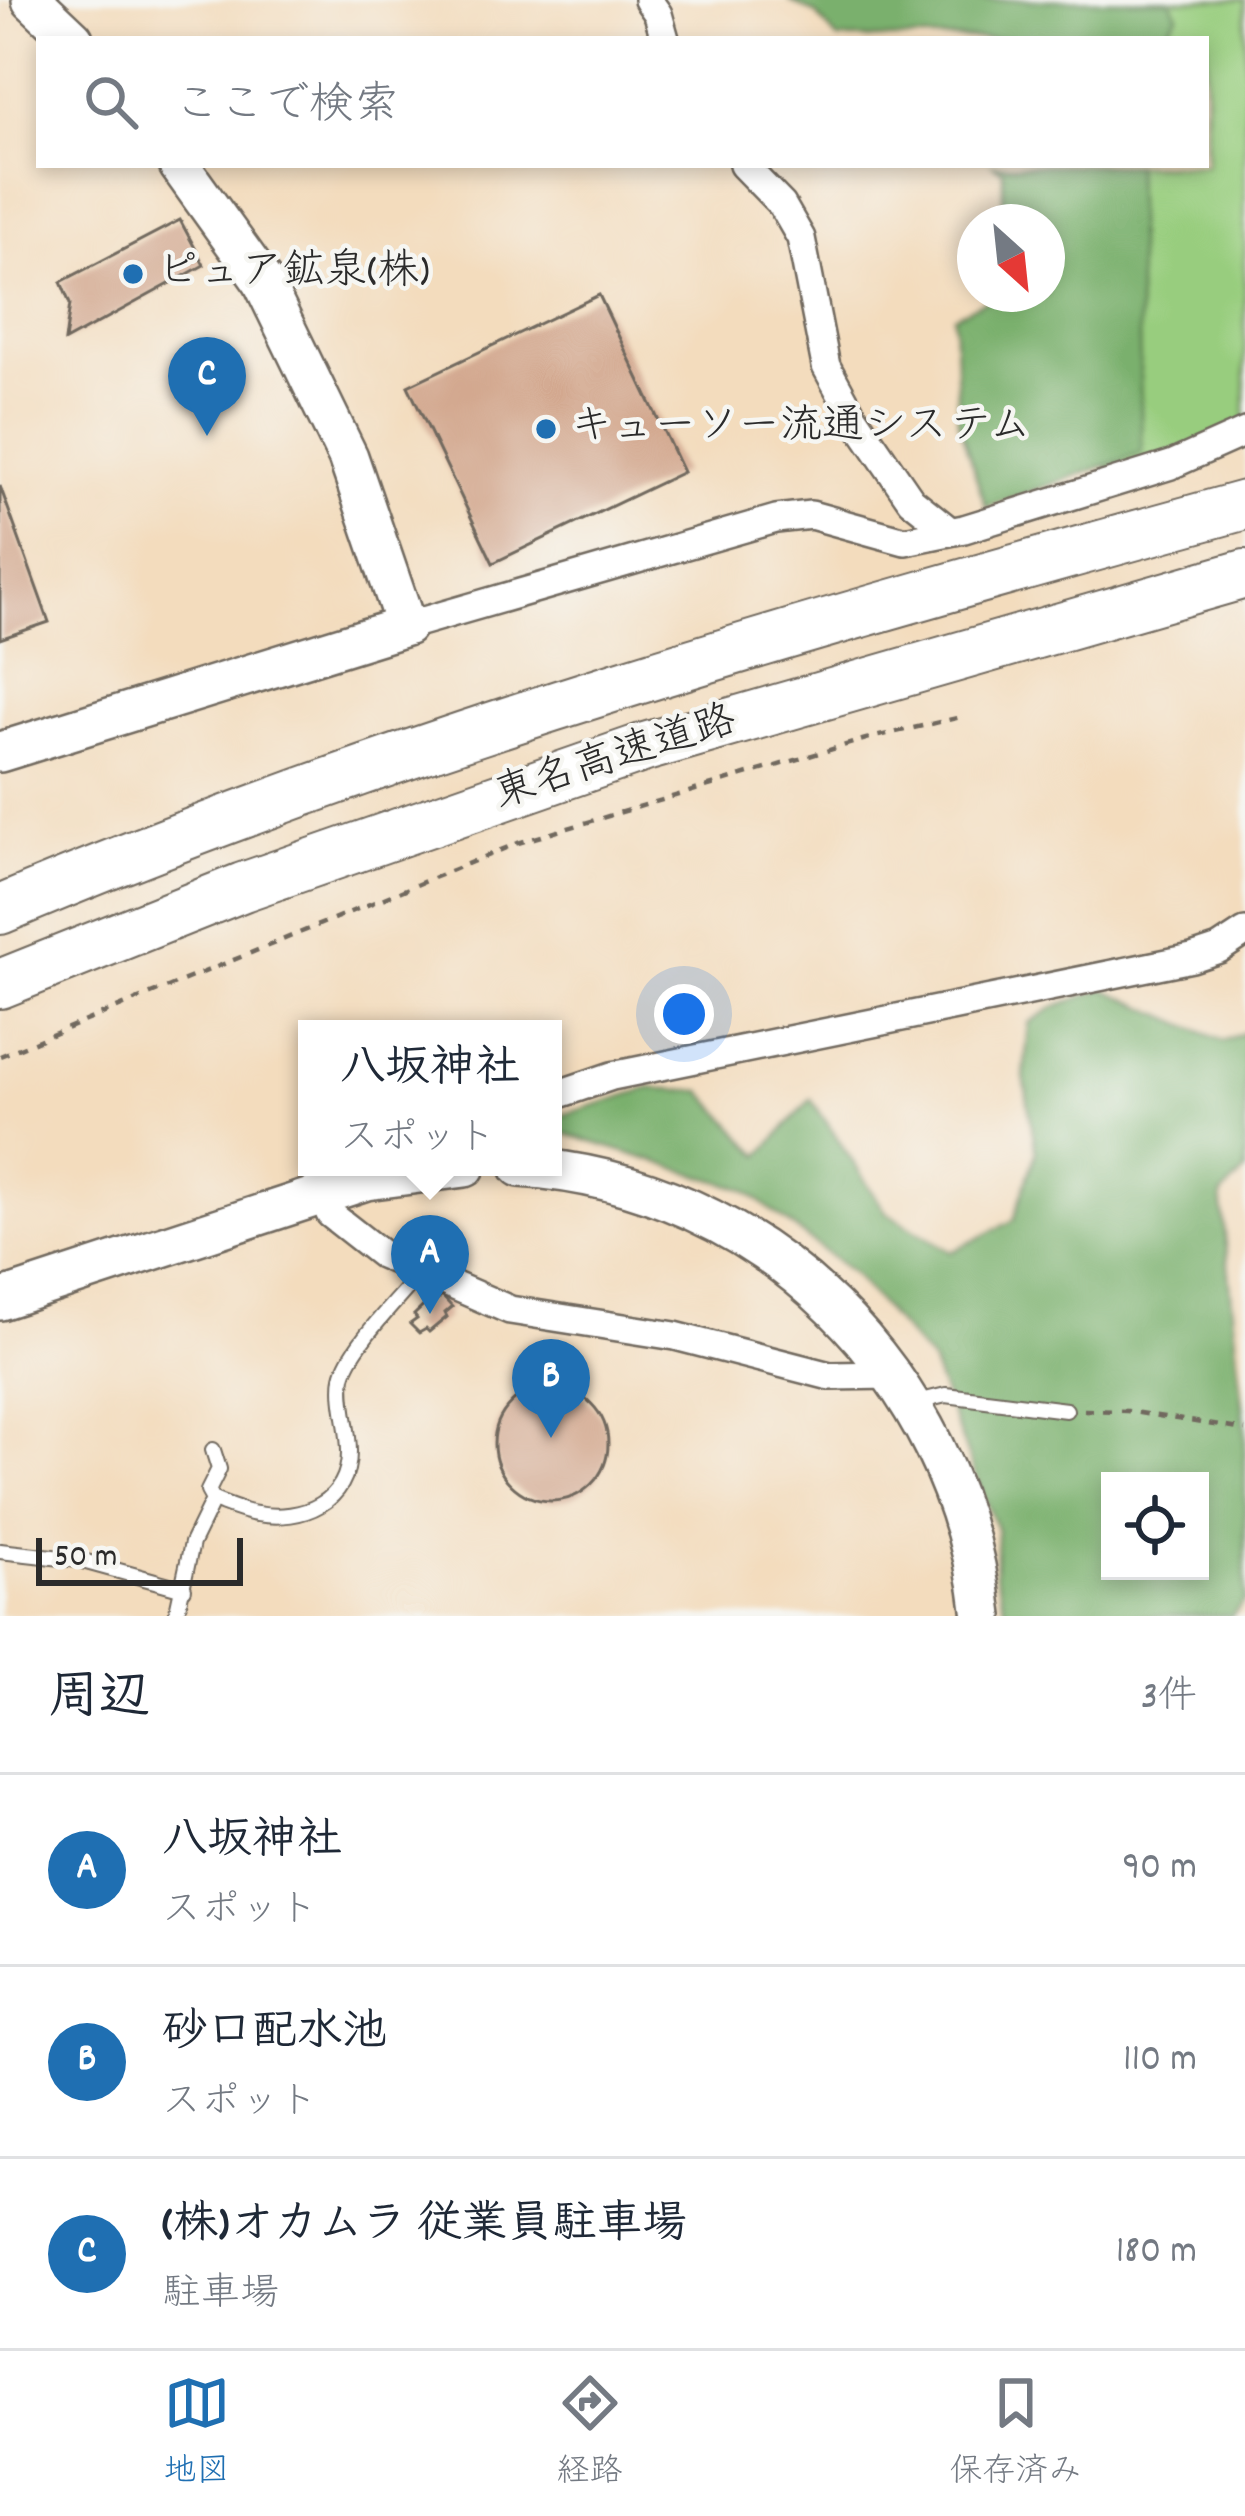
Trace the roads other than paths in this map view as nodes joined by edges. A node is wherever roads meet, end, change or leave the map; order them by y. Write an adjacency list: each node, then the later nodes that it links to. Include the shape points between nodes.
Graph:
1 (32, 0): 3 (street)
2 (648, 0): 4 (street)
3 (70, 36)
4 (664, 36)
5 (181, 168): 11 (street, via 263,282 348,457)
6 (746, 168): 9 (street, via 801,238 826,366 852,414 911,500)
7 (1245, 432): 9 (street, via 1171,465)
8 (1245, 505): 13 (highway, 東名高速道路, via 841,617 428,746)
9 (950, 531): 11 (street, via 905,541 811,514 776,519)
10 (1245, 574): 15 (highway, 東名高速道路, via 645,747 243,887)
11 (406, 626): 12 (street)
12 (0, 752)
13 (0, 910)
14 (1245, 932): 16 (street, via 1192,958 612,1076)
15 (0, 983)
16 (562, 1093)
17 (562, 1172): 22 (street, via 632,1188 732,1229 848,1320)
18 (361, 1176): 19 (street)
19 (323, 1193): 20 (street, via 338,1222); 21 (street)
20 (420, 1273): 22 (street, via 510,1310 675,1336); 25 (lane, via 343,1376 349,1468 335,1497 284,1515)
21 (0, 1300)
22 (903, 1389): 23 (lane); 29 (street, via 949,1472)
23 (1066, 1410)
24 (213, 1450): 25 (lane)
25 (213, 1500): 27 (lane, via 192,1543)
26 (0, 1551): 27 (lane, via 80,1560)
27 (184, 1589): 28 (lane)
28 (176, 1616)
29 (982, 1616)

